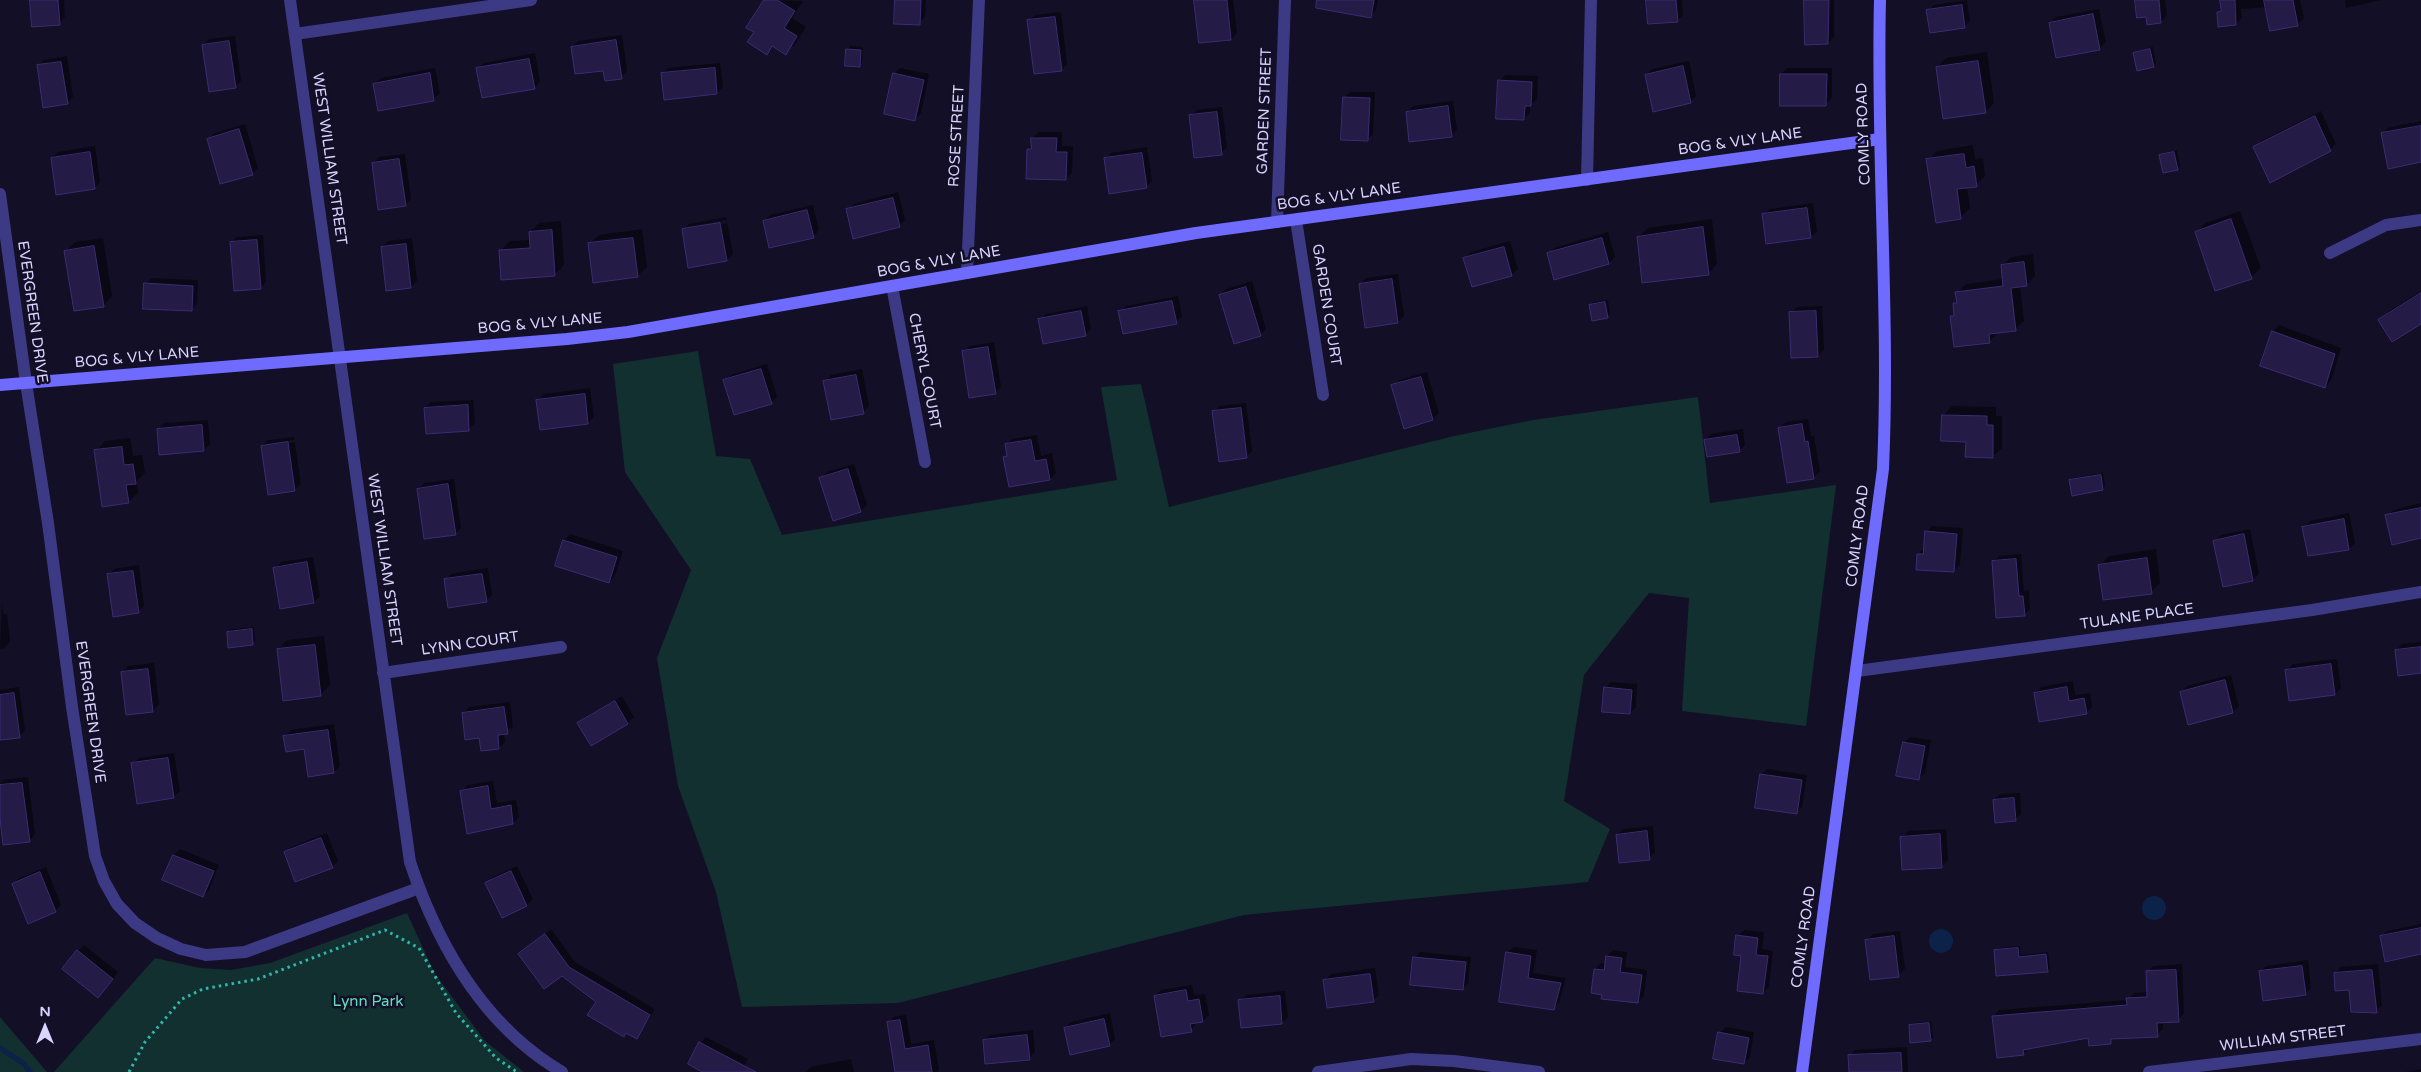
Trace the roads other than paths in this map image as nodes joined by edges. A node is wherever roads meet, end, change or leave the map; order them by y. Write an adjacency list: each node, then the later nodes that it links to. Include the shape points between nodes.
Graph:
1 (290, 0): 7 (street, WEST WILLIAM STREET)
2 (531, 0): 7 (street)
3 (979, 0): 15 (street, ROSE STREET)
4 (1285, 0): 13 (street, GARDEN STREET)
5 (1591, 0): 9 (street)
6 (1880, 0): 8 (street, COMLY ROAD)
7 (295, 34): 17 (street, WEST WILLIAM STREET)
8 (1880, 139): 9 (street, BOG & VLY LANE); 24 (street, COMLY ROAD, via 1886,318 1883,469)
9 (1587, 180): 11 (street, BOG & VLY LANE)
10 (0, 194): 18 (street, EVERGREEN DRIVE)
11 (1296, 220): 13 (street, BOG & VLY LANE); 20 (street, GARDEN COURT)
12 (2421, 220): 14 (street, via 2386,225)
13 (1277, 222): 15 (street, BOG & VLY LANE)
14 (2330, 253)
15 (967, 273): 16 (street, BOG & VLY LANE)
16 (892, 286): 17 (street, BOG & VLY LANE, via 628,332); 21 (street, CHERYL COURT)
17 (340, 358): 18 (street, BOG & VLY LANE); 25 (street, WEST WILLIAM STREET)
18 (26, 383): 19 (street, BOG & VLY LANE); 26 (street, EVERGREEN DRIVE, via 95,856 117,904 135,923 181,949 206,954 232,954 301,933)
19 (0, 385)
20 (1323, 396)
21 (925, 462)
22 (2421, 592): 24 (street, TULANE PLACE, via 2312,610)
23 (561, 647): 25 (street, LYNN COURT)
24 (1857, 672): 32 (street, COMLY ROAD)
25 (383, 673): 26 (street, WEST WILLIAM STREET, via 403,822 410,862)
26 (419, 888): 29 (street, WEST WILLIAM STREET, via 444,946 465,979 517,1038)
27 (2421, 1039): 33 (street, WILLIAM STREET)
28 (1494, 1069): 30 (street, via 1411,1059); 31 (street)
29 (562, 1072)
30 (1318, 1072)
31 (1539, 1072)
32 (1802, 1072)
33 (2149, 1072)

